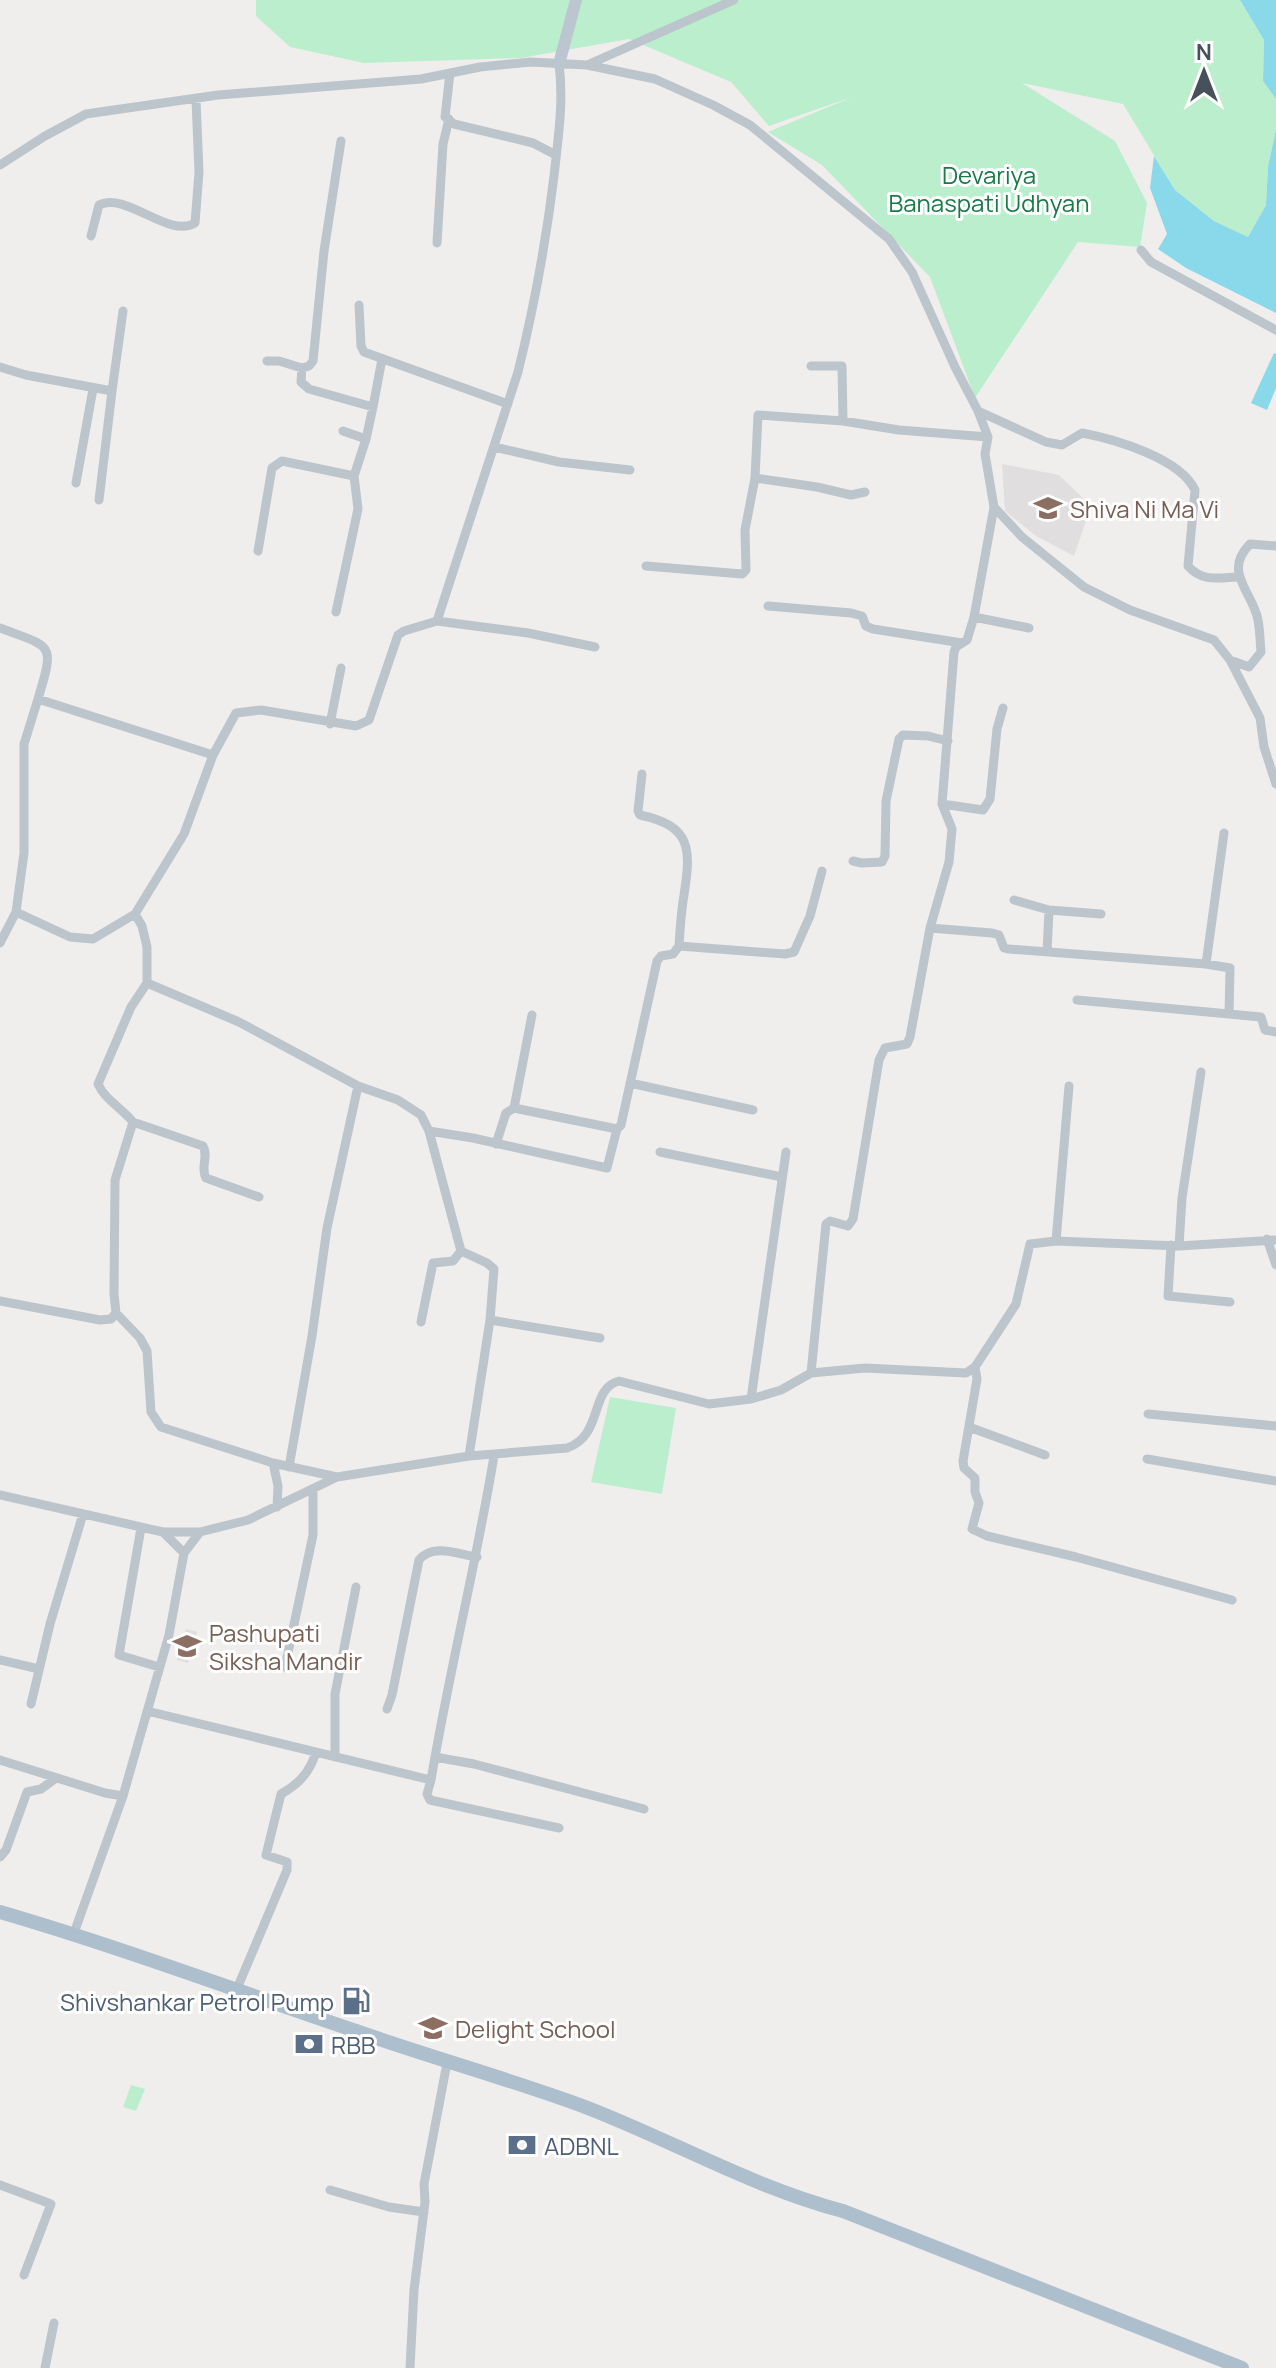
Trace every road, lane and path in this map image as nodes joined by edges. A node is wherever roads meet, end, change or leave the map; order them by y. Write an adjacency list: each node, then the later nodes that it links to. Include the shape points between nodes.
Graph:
1 (576, 0): 3 (street)
2 (734, 0): 4 (street)
3 (559, 64): 4 (street); 5 (street, via 531,62); 9 (street, via 562,106)
4 (587, 65): 26 (street, via 655,79 713,105 750,125 853,206 889,239 912,272)
5 (450, 73): 6 (street); 7 (street, via 445,117)
6 (196, 100): 10 (street, via 86,114); 11 (street, via 195,223 180,227 103,202)
7 (449, 119): 9 (street, via 533,143); 12 (street)
8 (341, 141): 21 (street, via 313,361)
9 (556, 155): 24 (street, via 527,338)
10 (0, 165)
11 (91, 236)
12 (437, 243)
13 (1141, 250): 16 (street, via 1151,262)
14 (359, 305): 17 (street, via 361,346)
15 (123, 311): 23 (street)
16 (1276, 330)
17 (382, 359): 24 (street); 25 (street)
18 (267, 361): 21 (street)
19 (811, 366): 27 (street, via 842,366)
20 (0, 367): 22 (street)
21 (302, 368): 25 (street, via 304,386)
22 (93, 389): 23 (street); 35 (street)
23 (112, 391): 37 (street)
24 (508, 404): 31 (street)
25 (373, 407): 30 (street)
26 (978, 411): 29 (street); 42 (street, via 1046,442 1062,445 1082,433 1173,467 1195,490 1188,566 1207,578)
27 (843, 421): 29 (street); 34 (street, via 758,415)
28 (343, 431): 30 (street)
29 (988, 437): 38 (street, via 985,454)
30 (366, 439): 33 (street)
31 (494, 447): 32 (street); 46 (street)
32 (630, 470)
33 (354, 476): 40 (street, via 276,462); 44 (street, via 358,509)
34 (755, 478): 36 (street, via 851,495); 41 (street, via 742,574)
35 (76, 483)
36 (865, 492)
37 (99, 500)
38 (994, 507): 45 (street); 51 (street, via 1084,587 1214,640)
39 (1276, 546): 42 (street, via 1250,544)
40 (258, 551)
41 (646, 566)
42 (1237, 577): 51 (street, via 1258,618 1261,652 1249,667)
43 (768, 606): 49 (street, via 851,613 862,616 873,629)
44 (336, 612)
45 (974, 617): 48 (street); 49 (street)
46 (437, 621): 50 (street); 55 (street, via 398,635 369,720 356,726)
47 (0, 628): 53 (street, via 46,649 49,662)
48 (1029, 628)
49 (962, 643): 56 (street, via 954,652)
50 (595, 647)
51 (1230, 660): 59 (street, via 1260,718)
52 (341, 668): 55 (street)
53 (38, 699): 57 (street); 66 (street, via 24,744 24,853)
54 (1003, 708): 60 (street, via 987,808)
55 (330, 724): 57 (street, via 261,710 236,713)
56 (948, 741): 60 (street); 62 (street, via 914,735 899,739 886,801 885,856 882,862)
57 (213, 755): 67 (street, via 184,834)
58 (642, 774): 71 (street, via 640,815 665,823 688,848)
59 (1276, 784)
60 (942, 804): 69 (street, via 952,829 949,862)
61 (1224, 833): 73 (street)
62 (853, 861)
63 (822, 871): 71 (street, via 794,952)
64 (1014, 900): 65 (street)
65 (1049, 910): 68 (street); 72 (street)
66 (16, 912): 67 (street, via 70,937 93,939); 70 (street)
67 (135, 914): 74 (street, via 147,947)
68 (1101, 914)
69 (930, 928): 72 (street, via 992,933 999,935 1004,948); 105 (street, via 910,1037 907,1044 885,1048 879,1060 853,1219 848,1226 826,1224)
70 (0, 943)
71 (679, 946): 80 (street, via 657,961)
72 (1047, 952): 73 (street)
73 (1206, 964): 76 (street, via 1230,968)
74 (147, 983): 81 (street, via 239,1022); 85 (street, via 98,1084 103,1096)
75 (1077, 1000): 76 (street)
76 (1229, 1014): 78 (street, via 1261,1017 1265,1030)
77 (532, 1015): 83 (street)
78 (1276, 1032)
79 (1201, 1072): 95 (street)
80 (630, 1083): 84 (street); 86 (street)
81 (358, 1086): 87 (street, via 398,1100 421,1115); 115 (street, via 327,1228)
82 (1069, 1086): 94 (street)
83 (514, 1108): 86 (street); 88 (street, via 506,1113)
84 (753, 1110)
85 (133, 1122): 92 (street, via 203,1146 206,1178); 100 (street, via 115,1180)
86 (617, 1129): 88 (street, via 607,1168)
87 (429, 1131): 88 (street); 96 (street)
88 (496, 1144)
89 (660, 1152): 91 (street)
90 (786, 1152): 91 (street)
91 (782, 1177): 106 (street)
92 (259, 1197)
93 (1272, 1240): 95 (street); 97 (street)
94 (1056, 1241): 95 (street); 104 (street, via 1030,1244 1016,1304)
95 (1175, 1246): 99 (street, via 1168,1296)
96 (461, 1251): 101 (street, via 494,1269); 102 (street, via 453,1261 433,1263)
97 (1276, 1265)
98 (0, 1301): 100 (street, via 100,1320)
99 (1230, 1302)
100 (116, 1313): 114 (street, via 147,1351 151,1412 161,1427)
101 (490, 1320): 103 (street); 111 (street)
102 (421, 1322)
103 (600, 1338)
104 (975, 1367): 105 (street, via 966,1373 865,1368); 109 (street)
105 (811, 1373): 106 (street)
106 (751, 1399): 112 (street, via 709,1404 619,1381 605,1390 586,1438 578,1444)
107 (1148, 1414): 108 (street)
108 (1276, 1426)
109 (969, 1427): 110 (street); 128 (street, via 963,1461 975,1478 979,1503 972,1529)
110 (1045, 1455)
111 (469, 1456): 112 (street); 116 (street)
112 (494, 1456): 126 (street)
113 (1147, 1459): 117 (street)
114 (273, 1463): 115 (street); 120 (street)
115 (289, 1467): 116 (street)
116 (337, 1477): 118 (street)
117 (1276, 1481)
118 (313, 1489): 120 (street); 131 (street, via 313,1535)
119 (0, 1495): 121 (street)
120 (277, 1507): 124 (street)
121 (83, 1514): 122 (street); 132 (street)
122 (141, 1528): 123 (street); 130 (street, via 119,1655)
123 (163, 1532): 124 (street); 125 (street)
124 (200, 1532): 125 (street)
125 (184, 1553): 130 (street)
126 (477, 1557): 134 (street, via 433,1550 419,1560); 138 (street)
127 (356, 1587): 137 (street, via 335,1694)
128 (1232, 1600)
129 (0, 1660): 132 (street)
130 (159, 1667): 135 (street)
131 (285, 1667)
132 (39, 1669): 133 (street)
133 (31, 1704)
134 (387, 1709)
135 (147, 1711): 136 (street); 142 (street)
136 (316, 1752): 137 (street); 148 (street, via 311,1769 281,1794 266,1855 287,1862 287,1870)
137 (335, 1757): 141 (street)
138 (435, 1757): 141 (street); 143 (street)
139 (0, 1760): 140 (street)
140 (56, 1778): 142 (street); 145 (street, via 27,1792)
141 (431, 1780): 144 (street, via 430,1800)
142 (123, 1796): 147 (street)
143 (644, 1809)
144 (559, 1828)
145 (0, 1857)
146 (0, 1912): 147 (main road)
147 (74, 1933): 148 (main road)
148 (236, 1991): 149 (main road)
149 (447, 2063): 152 (street, via 424,2184); 157 (main road, via 580,2105 811,2203)
150 (0, 2185): 153 (street, via 51,2204)
151 (330, 2190): 152 (street)
152 (424, 2212): 156 (street)
153 (24, 2275)
154 (54, 2323): 155 (street)
155 (45, 2368)
156 (410, 2368)
157 (1242, 2368)

